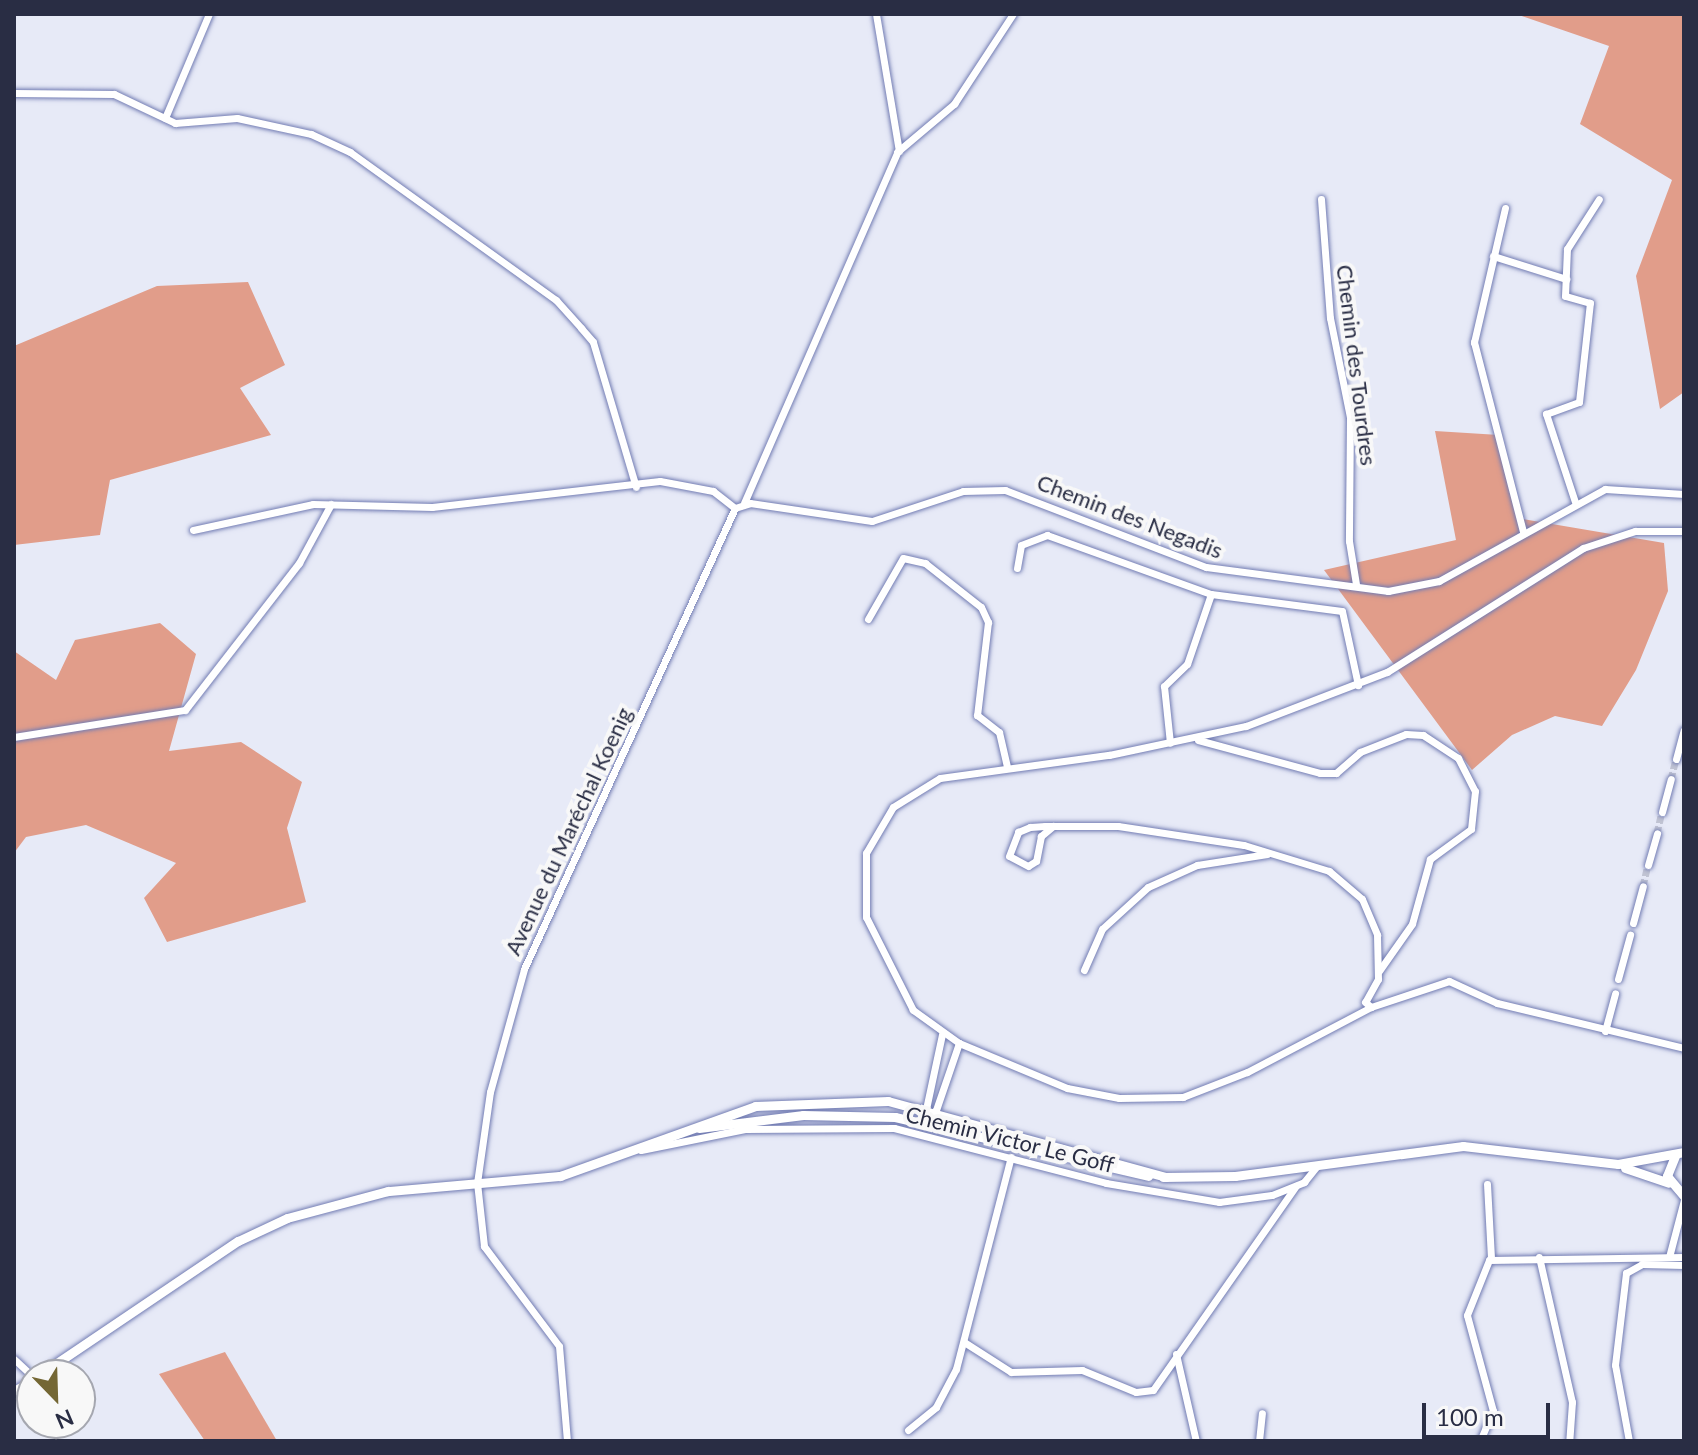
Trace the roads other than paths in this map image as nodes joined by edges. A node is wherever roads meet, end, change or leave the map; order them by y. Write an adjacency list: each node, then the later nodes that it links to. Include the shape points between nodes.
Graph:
1 (209, 14): 5 (street)
2 (876, 14): 6 (street)
3 (1013, 14): 6 (street, via 954,104)
4 (14, 93): 5 (street, via 114,94)
5 (165, 118): 12 (street, via 237,118 324,140 377,169 556,300 593,342)
6 (899, 151): 15 (street)
7 (1321, 199): 22 (street, Chemin des Tourdres, via 1330,318 1350,417 1349,541)
8 (1599, 199): 11 (street, via 1567,249)
9 (1505, 208): 10 (street)
10 (1493, 256): 11 (street); 20 (street, via 1475,325 1477,375)
11 (1566, 279): 14 (street, via 1565,296 1590,303 1579,402 1546,414)
12 (636, 487): 16 (street, via 432,507); 17 (street, via 660,481 701,488)
13 (1684, 494): 14 (street, Chemin des Negadis, via 1619,487)
14 (1575, 502): 20 (street, Chemin des Negadis)
15 (744, 503): 17 (street); 22 (street, Chemin des Negadis, via 872,521 963,491 1005,490 1206,567 1286,582)
16 (331, 504): 18 (street); 27 (street, via 299,563 185,710)
17 (735, 508): 60 (street, Avenue du Maréchal Koenig, via 524,969 490,1092)
18 (193, 530)
19 (1684, 531): 25 (street, via 1635,531 1583,548 1453,634)
20 (1523, 532): 22 (street, Chemin des Negadis, via 1422,587 1388,591)
21 (1017, 568): 23 (street, via 1021,545 1047,535)
22 (1356, 584)
23 (1211, 594): 25 (street, via 1342,611); 29 (street, via 1187,664 1164,686)
24 (868, 619): 31 (street, via 903,558 925,563 981,607 988,622 977,715 999,732)
25 (1358, 685): 28 (street)
26 (1684, 730): 30 (street)
27 (14, 737)
28 (1196, 739): 29 (street); 42 (street, via 1320,773 1336,773 1360,752 1406,734 1423,735 1458,758 1475,791 1471,829 1430,859 1412,924)
29 (1170, 743): 31 (street)
30 (1676, 759)
31 (1007, 766): 47 (street, via 913,791 873,831 866,853 866,917 913,1010)
32 (1671, 779): 33 (street)
33 (1662, 812)
34 (1053, 826): 34 (street, via 1018,832 1009,856 1028,866 1036,861 1041,836); 36 (street, via 1176,832)
35 (1657, 833): 37 (street)
36 (1277, 854): 41 (street, via 1209,862 1148,887 1102,929); 42 (street, via 1329,871 1362,899 1377,935)
37 (1648, 865)
38 (1643, 886): 39 (street)
39 (1633, 923)
40 (1630, 935): 43 (street)
41 (1084, 970)
42 (1379, 971): 45 (street, via 1365,1002)
43 (1618, 979)
44 (1615, 993): 46 (street)
45 (1371, 1007): 46 (street, via 1449,981 1497,1003); 48 (street, via 1247,1072 1168,1098 1067,1088)
46 (1605, 1031): 49 (street)
47 (942, 1034): 48 (street); 50 (street)
48 (959, 1043): 51 (street)
49 (1684, 1050)
50 (922, 1108): 51 (street); 52 (street); 53 (street, via 796,1101 715,1117)
51 (936, 1110): 52 (street); 59 (street)
52 (923, 1123): 53 (street, via 803,1115); 59 (street, via 1092,1169)
53 (680, 1132): 54 (street)
54 (633, 1151): 56 (street, Chemin Victor Le Goff, via 745,1129 836,1126 894,1128); 60 (street, via 560,1176)
55 (1679, 1154): 58 (street); 61 (street)
56 (1011, 1157): 63 (street, Chemin Victor Le Goff, via 1219,1202); 70 (street)
57 (1319, 1163): 58 (street, via 1463,1146); 59 (street); 63 (street)
58 (1618, 1164): 61 (street)
59 (1166, 1177)
60 (477, 1183): 72 (street, via 359,1197 287,1218 238,1241); 75 (street, Avenue du Maréchal Koenig, via 491,1261 559,1346)
61 (1669, 1183): 64 (street)
62 (1487, 1184): 68 (street)
63 (1296, 1186): 71 (street, via 1291,1203)
64 (1684, 1198): 66 (street)
65 (1539, 1257): 66 (street); 68 (street); 79 (street, via 1572,1402)
66 (1669, 1257): 67 (street)
67 (1684, 1257)
68 (1491, 1259): 78 (street, via 1477,1276 1467,1315 1493,1411)
69 (1684, 1265): 80 (street, via 1642,1264 1626,1273 1615,1365)
70 (964, 1342): 71 (street, via 1011,1372 1082,1370 1136,1392 1153,1390); 74 (street, via 936,1407)
71 (1176, 1354): 76 (street)
72 (63, 1359)
73 (1262, 1413): 77 (street)
74 (908, 1430)
75 (567, 1441)
76 (1196, 1441)
77 (1259, 1441)
78 (1480, 1441)
79 (1569, 1441)
80 (1629, 1441)

